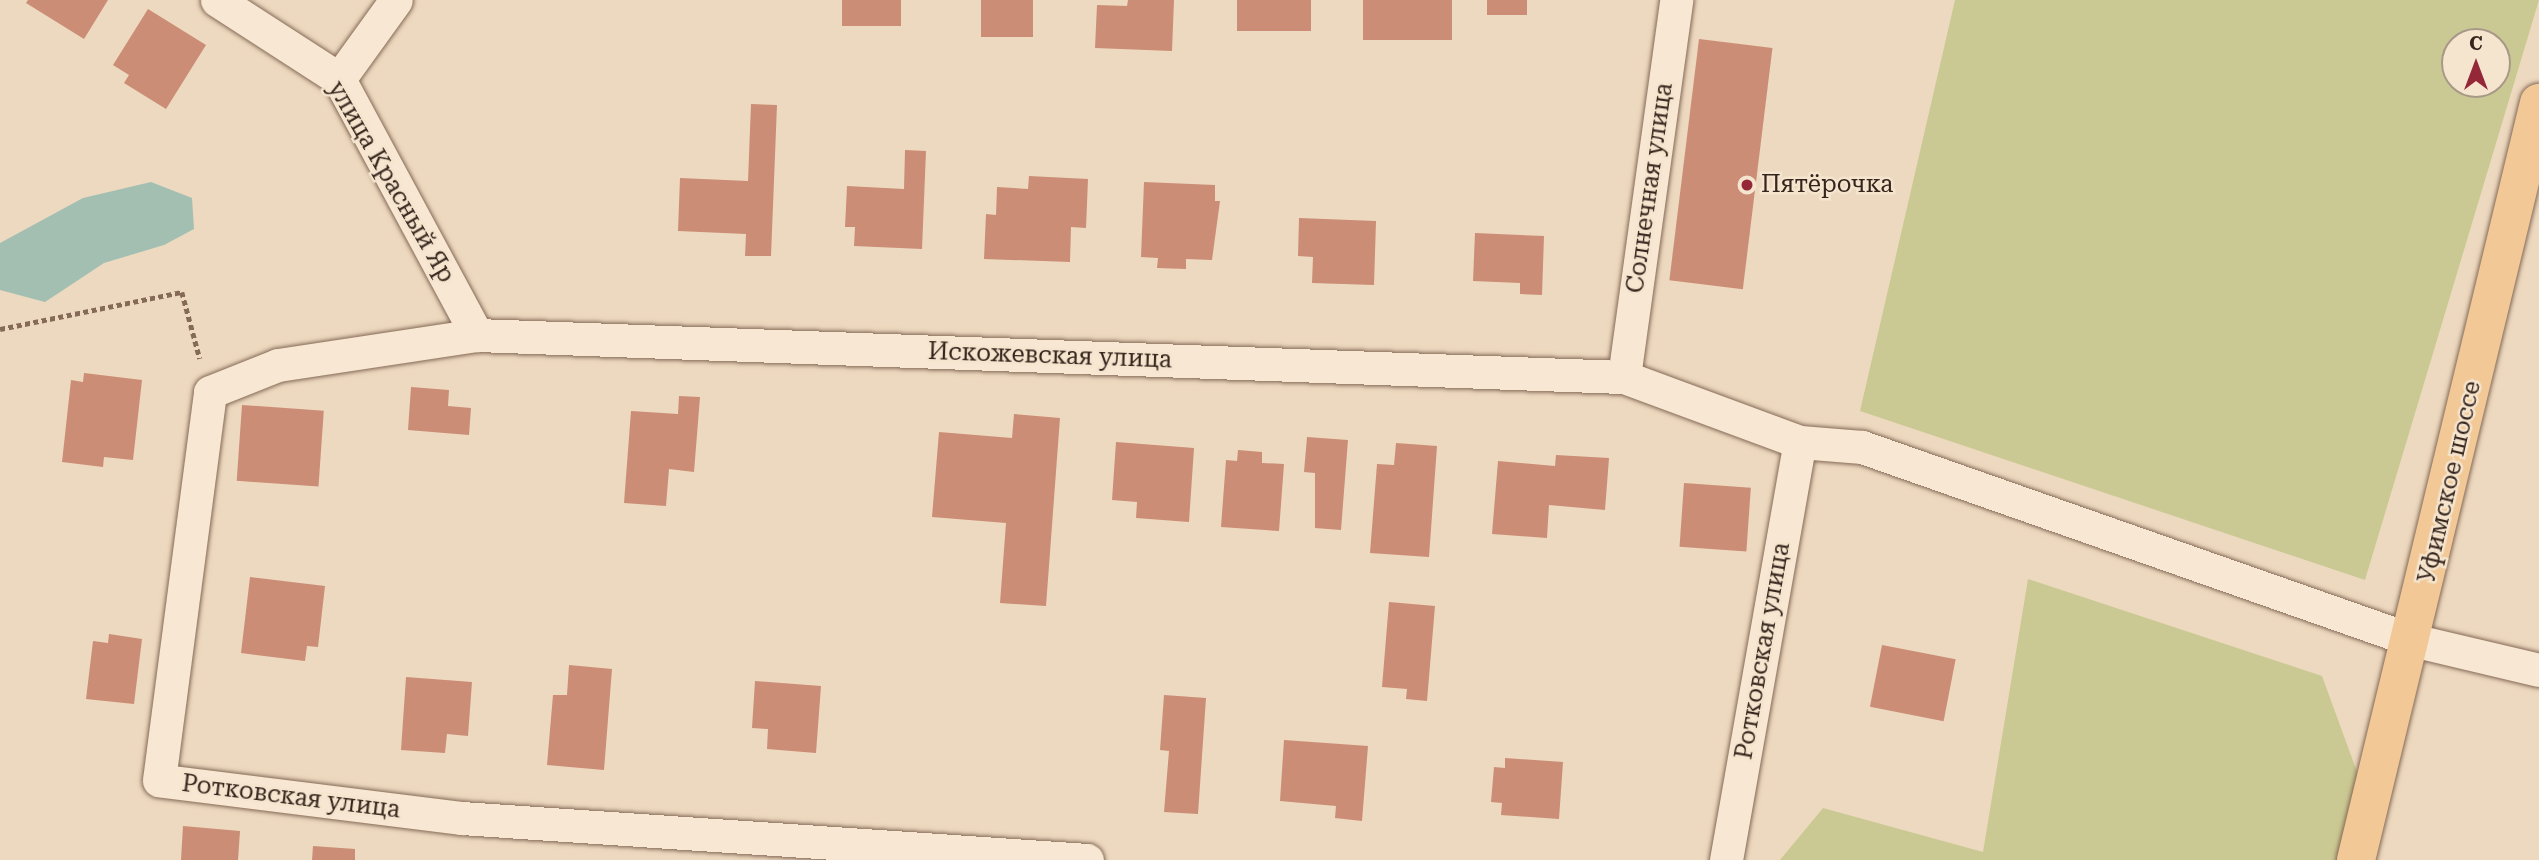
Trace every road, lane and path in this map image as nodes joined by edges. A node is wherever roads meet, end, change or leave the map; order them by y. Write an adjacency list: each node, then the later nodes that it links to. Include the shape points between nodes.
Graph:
1 (217, 0): 4 (street, улица Красный Яр)
2 (396, 0): 4 (street)
3 (1676, 0): 8 (street, Солнечная улица)
4 (339, 79): 7 (street, улица Красный Яр)
5 (2539, 103): 11 (main road, Уфимское шоссе)
6 (0, 329): 9 (path, via 182,292)
7 (477, 335): 8 (street, Искожевская улица); 9 (street, via 278,365)
8 (1624, 377): 10 (street, Искожевская улица)
9 (210, 392): 13 (street, Ротковская улица, via 159,780 462,818)
10 (1800, 442): 11 (street, Искожевская улица, via 1862,447); 14 (street, Ротковская улица)
11 (2413, 640): 12 (street, Искожевская улица); 15 (main road, Уфимское шоссе)
12 (2539, 670)
13 (1087, 860)
14 (1726, 860)
15 (2356, 860)

